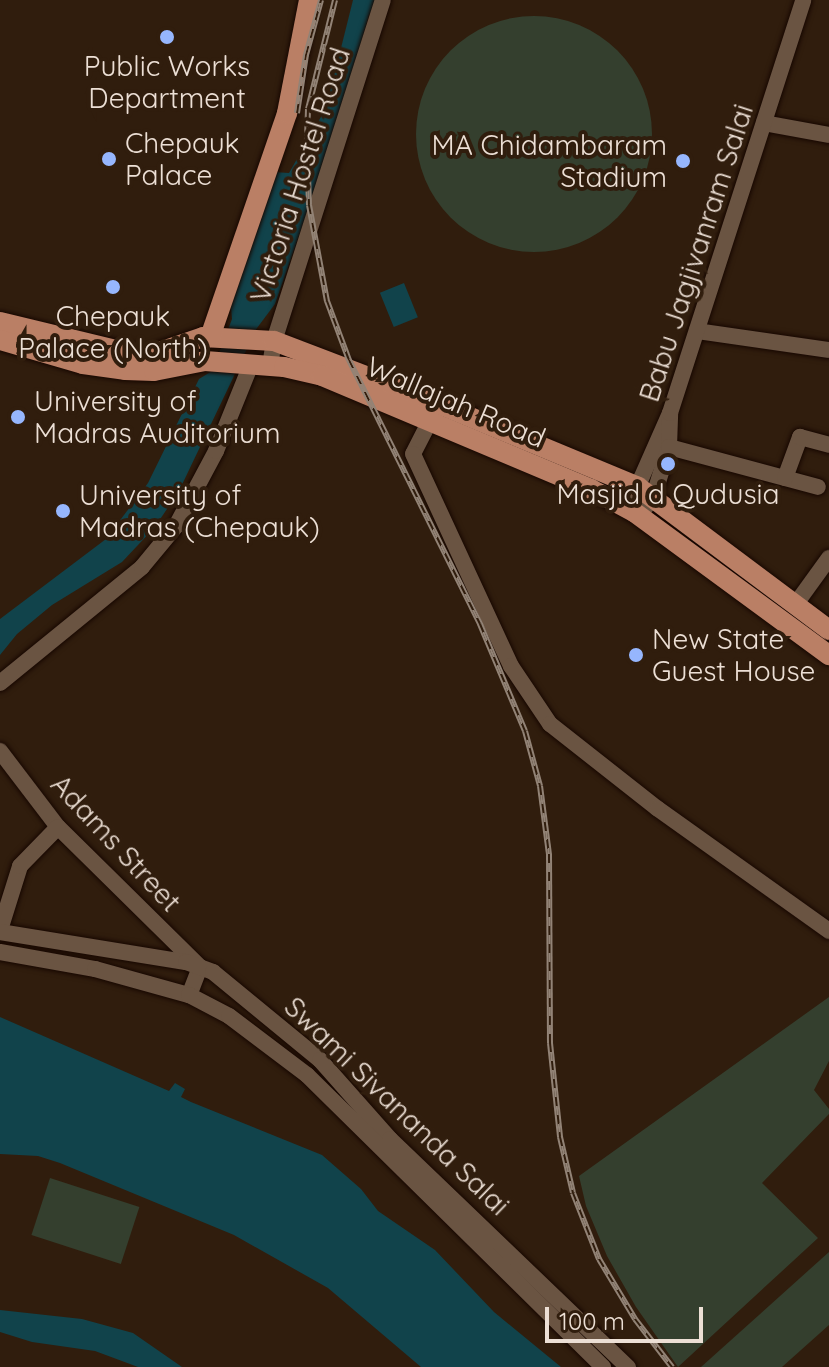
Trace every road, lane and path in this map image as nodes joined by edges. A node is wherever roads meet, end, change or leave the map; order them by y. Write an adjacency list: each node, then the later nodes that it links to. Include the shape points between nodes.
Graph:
1 (309, 0): 9 (main road, via 287,113)
2 (383, 0): 11 (street, Victoria Hostel Road)
3 (803, 0): 4 (street, Babu Jagjivanram Salai)
4 (764, 123): 5 (street); 7 (street, Babu Jagjivanram Salai)
5 (829, 135)
6 (0, 322): 9 (main road, via 145,357)
7 (697, 331): 12 (street); 15 (street, Babu Jagjivanram Salai)
8 (829, 332): 12 (street)
9 (213, 336): 11 (main road, Wallajah Road)
10 (0, 340): 13 (main road, Wallajah Road, via 125,370 154,371 205,361)
11 (265, 340): 13 (street, Victoria Hostel Road); 14 (main road, Wallajah Road)
12 (828, 349)
13 (260, 367): 14 (main road, Wallajah Road, via 322,376); 26 (street, via 176,526 142,567)
14 (434, 412): 20 (main road, Wallajah Road); 21 (main road, Wallajah Road); 30 (street, via 413,454 511,666 550,724)
15 (670, 413): 17 (street, Babu Jagjivanram Salai); 20 (street)
16 (829, 445): 18 (street, via 800,437)
17 (669, 447): 18 (street); 20 (street, Babu Jagjivanram Salai)
18 (785, 478): 19 (street)
19 (818, 487)
20 (645, 492): 21 (street, via 632,499); 23 (main road, Wallajah Road)
21 (634, 512): 25 (main road, Wallajah Road)
22 (826, 568): 23 (street)
23 (795, 605): 24 (main road, Wallajah Road)
24 (829, 630)
25 (829, 655)
26 (0, 683)
27 (0, 751): 28 (street, Adams Street)
28 (58, 827): 29 (street, via 20,866); 32 (street, Adams Street)
29 (0, 931): 32 (street, Swami Sivananda Salai)
30 (829, 931)
31 (0, 952): 33 (street, Swami Sivananda Salai, via 95,969)
32 (200, 967): 33 (street); 34 (street, Swami Sivananda Salai, via 213,972 320,1060 390,1139)
33 (189, 995): 35 (street, Swami Sivananda Salai, via 229,1016 307,1075)
34 (517, 1257): 35 (street); 37 (street, Swami Sivananda Salai)
35 (503, 1268): 36 (street, Swami Sivananda Salai)
36 (603, 1367)
37 (628, 1367)

